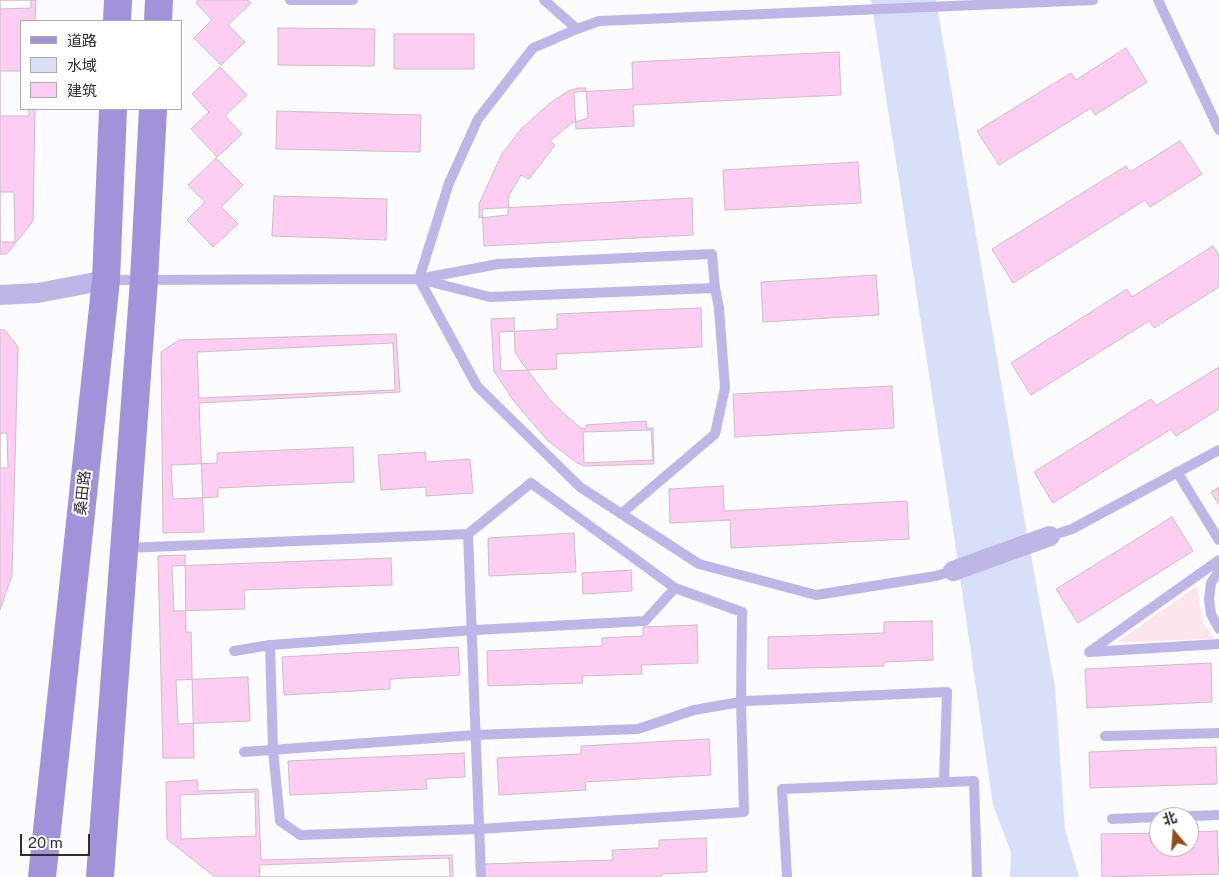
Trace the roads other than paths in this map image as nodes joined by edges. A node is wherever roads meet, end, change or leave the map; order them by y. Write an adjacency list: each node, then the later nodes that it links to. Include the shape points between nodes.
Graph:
1 (118, 0): 8 (main road)
2 (159, 0): 9 (main road)
3 (290, 0): 4 (lane)
4 (353, 0)
5 (544, 0): 10 (lane)
6 (1093, 0): 10 (lane, via 599,21)
7 (1158, 0): 13 (lane)
8 (117, 20)
9 (158, 20)
10 (577, 30): 14 (lane, via 533,48 478,119 449,183)
11 (113, 110): 15 (main road, 桑田路)
12 (153, 110): 16 (main road)
13 (1219, 130)
14 (419, 279): 16 (lane); 17 (lane, via 490,297); 17 (lane, via 498,264 712,254); 21 (lane, via 477,386 580,487)
15 (106, 280): 16 (lane); 18 (street, via 38,293); 47 (main road, 桑田路)
16 (144, 280): 25 (main road)
17 (715, 288): 21 (lane, via 725,388 715,434)
18 (0, 294)
19 (1219, 450): 20 (lane)
20 (1177, 472): 23 (lane, via 1072,529); 24 (lane)
21 (622, 514): 27 (lane, via 699,564 816,595)
22 (468, 534): 25 (lane); 29 (lane, via 531,483); 31 (lane)
23 (1050, 536): 27 (street)
24 (1219, 540)
25 (124, 548): 48 (main road)
26 (1219, 560): 33 (lane, via 1089,652)
27 (953, 571)
28 (1219, 571): 30 (lane, via 1212,583 1209,599 1211,614)
29 (675, 588): 31 (lane, via 645,621); 35 (lane, via 742,612)
30 (1219, 629)
31 (471, 630): 32 (lane); 37 (lane)
32 (270, 644): 34 (lane); 39 (lane)
33 (1219, 644)
34 (234, 651)
35 (741, 702): 37 (lane, via 694,710 638,729); 41 (lane, via 946,692); 46 (lane, via 744,812)
36 (1219, 733): 38 (lane)
37 (476, 735): 39 (lane); 46 (lane)
38 (1105, 736)
39 (273, 750): 40 (lane); 46 (lane, via 280,821 300,835)
40 (244, 752)
41 (944, 782): 50 (lane, via 782,789); 51 (lane, via 974,781)
42 (1219, 815): 43 (lane)
43 (1199, 816)
44 (1149, 817): 45 (lane)
45 (1112, 819)
46 (479, 829): 49 (lane)
47 (42, 877)
48 (100, 877)
49 (481, 877)
50 (787, 877)
51 (977, 877)

